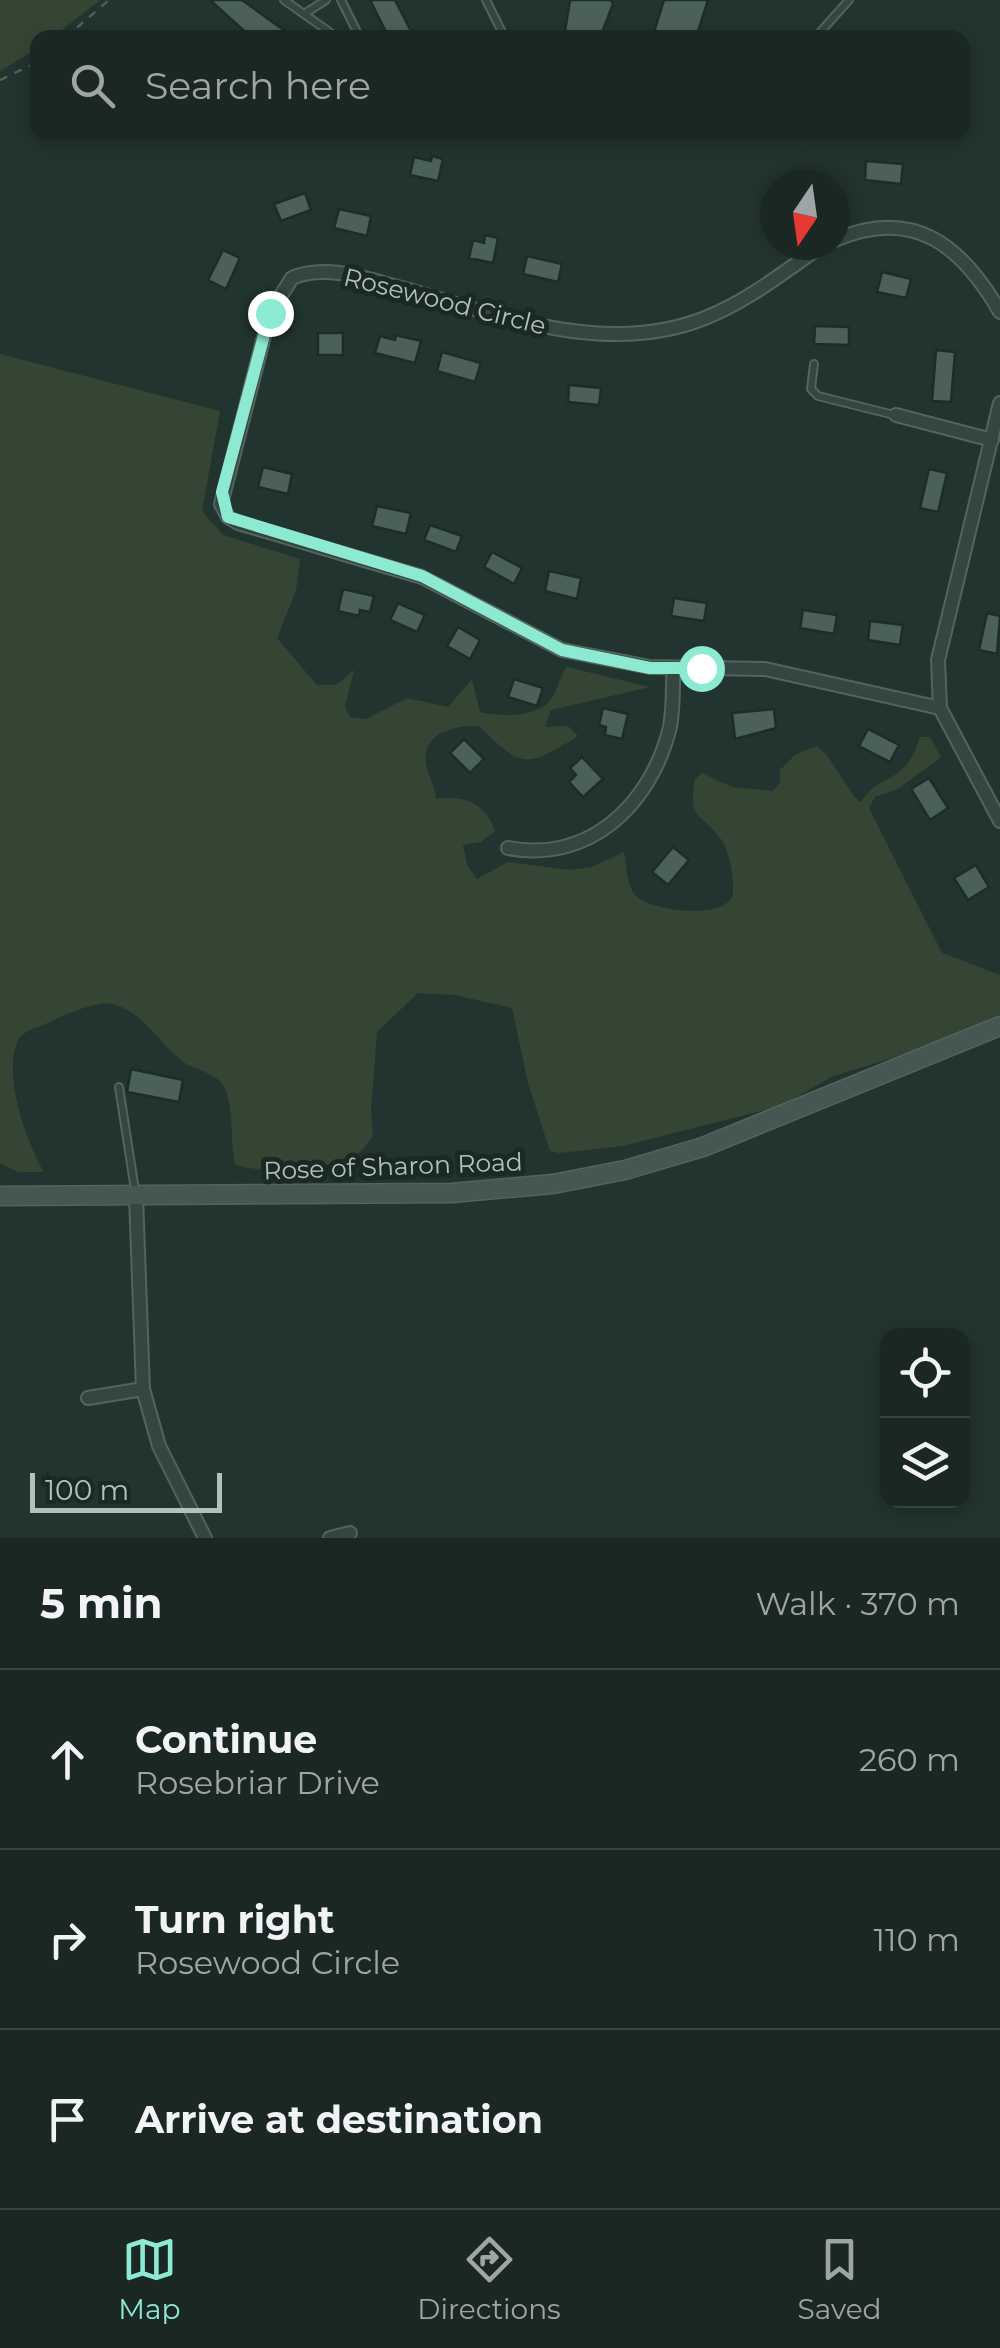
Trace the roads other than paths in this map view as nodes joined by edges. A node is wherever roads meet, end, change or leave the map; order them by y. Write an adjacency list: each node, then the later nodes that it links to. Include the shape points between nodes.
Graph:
1 (284, 0): 6 (lane)
2 (326, 0): 6 (lane)
3 (341, 0): 8 (lane)
4 (486, 0): 9 (lane)
5 (848, 0): 10 (lane)
6 (304, 14): 7 (lane)
7 (327, 30)
8 (356, 30)
9 (501, 30)
10 (821, 30)
11 (850, 237): 13 (street, via 889,228 934,237 968,262)
12 (802, 260): 18 (street, Rosewood Circle, via 706,318 620,334 554,328 316,272 292,278 270,313 222,492 224,511 249,527 440,584 562,650)
13 (1000, 312)
14 (814, 364): 16 (lane, via 812,389 818,396)
15 (1000, 403): 17 (street)
16 (896, 415): 17 (street)
17 (992, 440): 19 (street, via 938,660)
18 (674, 668): 19 (street, via 765,669); 21 (street, via 671,722 660,758 613,824 561,848)
19 (940, 708): 20 (street)
20 (1000, 821)
21 (508, 848)
22 (1000, 1026): 25 (street, Rose of Sharon Road, via 703,1147 588,1178 452,1193)
23 (120, 1087): 25 (lane)
24 (0, 1196): 25 (street, Rose of Sharon Road)
25 (136, 1196): 26 (street)
26 (142, 1389): 27 (street); 29 (street, via 159,1446)
27 (88, 1398)
28 (350, 1533): 30 (street)
29 (205, 1538)
30 (330, 1538)

